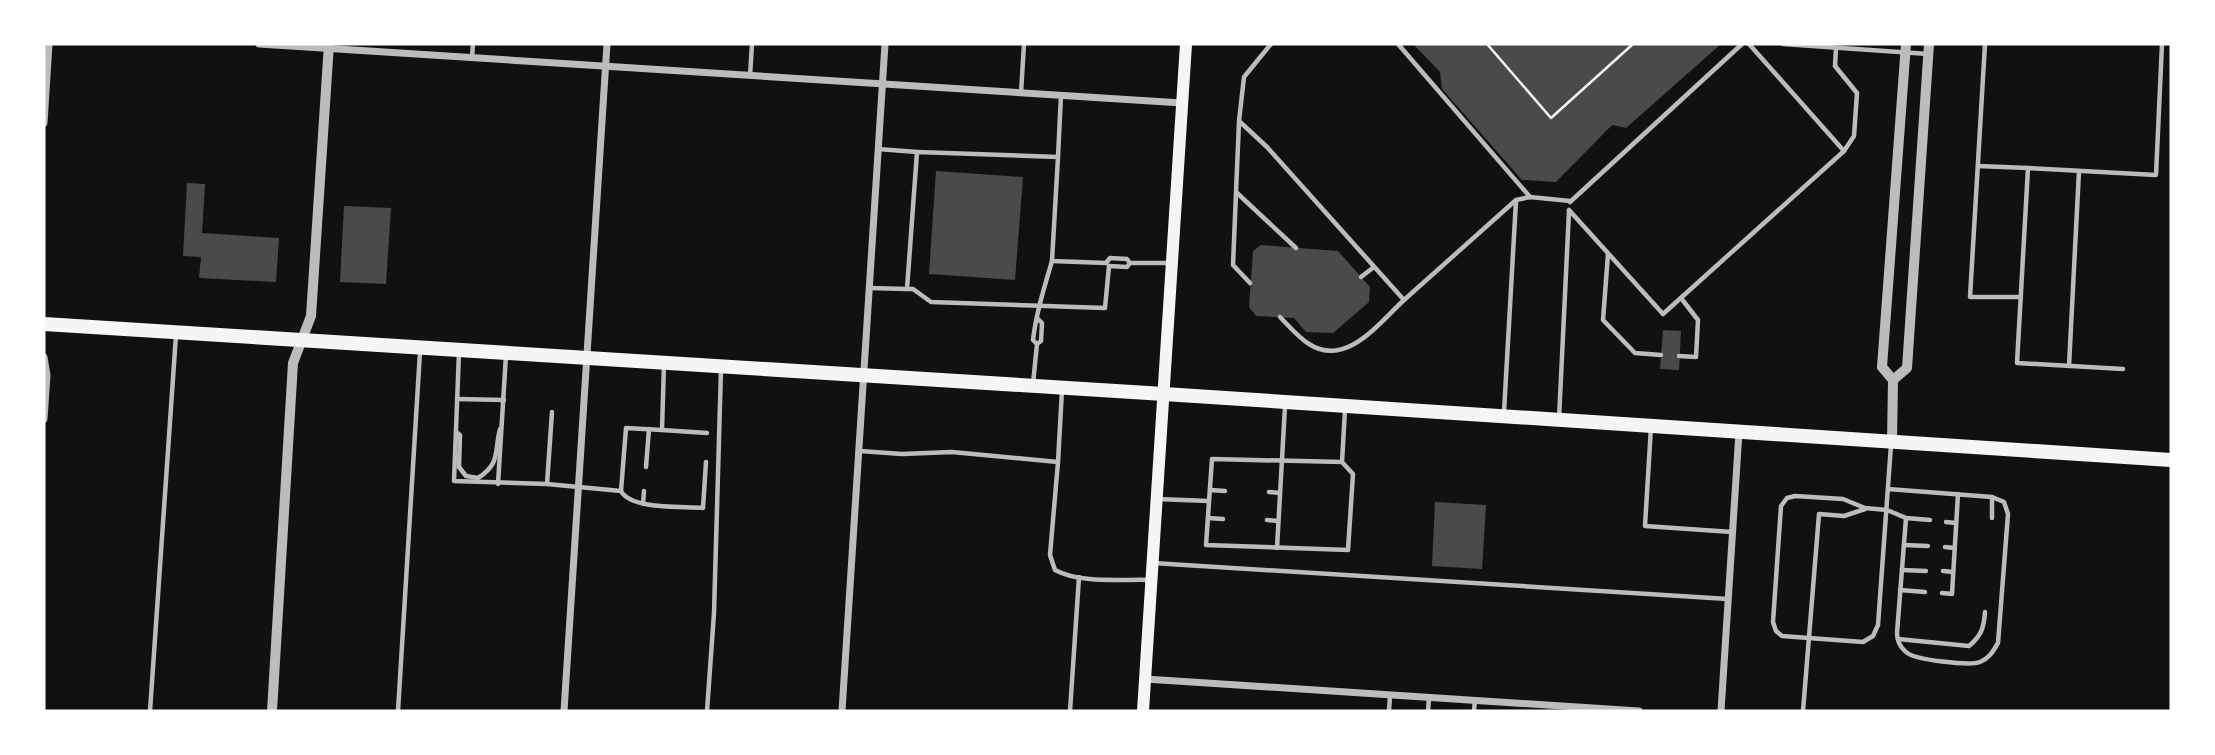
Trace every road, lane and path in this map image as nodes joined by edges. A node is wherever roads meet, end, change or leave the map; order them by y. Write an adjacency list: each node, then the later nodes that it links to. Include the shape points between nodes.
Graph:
1 (49, 44): 30 (street)
2 (259, 44): 18 (street)
3 (473, 44): 22 (lane)
4 (607, 44): 23 (street)
5 (752, 44): 24 (lane)
6 (885, 44): 25 (street)
7 (1024, 44): 26 (lane)
8 (1186, 44): 28 (main road)
9 (1271, 44): 29 (lane, via 1244,77)
10 (1398, 44): 39 (lane)
11 (1487, 44): 12 (path, via 1551,118)
12 (1633, 44)
13 (1742, 44): 41 (lane)
14 (1749, 44): 32 (lane)
15 (1783, 44): 19 (lane)
16 (1985, 44): 35 (lane)
17 (2162, 44): 37 (lane, via 2156,175)
18 (329, 47): 22 (street); 60 (street, via 311,316)
19 (1836, 47): 20 (lane); 32 (lane, via 1835,66 1857,93 1854,135)
20 (1906, 48): 21 (lane); 73 (street, via 1882,367)
21 (1928, 49): 73 (street, via 1907,368)
22 (472, 58): 23 (street)
23 (606, 66): 24 (street); 67 (street)
24 (750, 76): 25 (street)
25 (882, 84): 26 (street); 31 (street)
26 (1021, 93): 27 (street)
27 (1060, 95): 28 (street); 34 (lane)
28 (1182, 103): 46 (main road)
29 (1239, 121): 38 (lane); 48 (lane)
30 (44, 123)
31 (878, 149): 33 (lane); 51 (street)
32 (1844, 151): 54 (lane)
33 (917, 152): 34 (lane); 52 (lane)
34 (1058, 157): 45 (lane)
35 (1978, 166): 36 (lane); 53 (lane, via 1970,297)
36 (2028, 168): 37 (lane); 53 (lane)
37 (2079, 171): 69 (lane)
38 (1236, 192): 43 (lane); 50 (lane, via 1233,265)
39 (1530, 197): 40 (lane); 41 (lane)
40 (1516, 200): 55 (lane); 83 (lane)
41 (1570, 201): 42 (lane)
42 (1569, 210): 44 (lane); 86 (lane)
43 (1296, 248)
44 (1608, 253): 54 (lane, via 1663,314); 64 (lane, via 1603,320 1635,353)
45 (1052, 261): 47 (lane); 56 (lane)
46 (1173, 263): 47 (lane, via 1110,258); 76 (main road)
47 (1107, 265): 56 (lane, via 1105,308)
48 (1374, 267): 49 (lane); 55 (lane)
49 (1361, 277)
50 (1250, 283)
51 (869, 288): 52 (lane); 72 (street)
52 (906, 289): 56 (lane, via 931,302)
53 (2021, 297): 69 (lane, via 2017,363)
54 (1681, 298): 65 (lane, via 1698,320 1696,357)
55 (1404, 300): 57 (lane, via 1352,347 1339,351 1308,344)
56 (1039, 306): 74 (lane)
57 (1280, 317)
58 (44, 324): 59 (highway)
59 (176, 333): 60 (highway); 151 (lane)
60 (303, 340): 61 (highway); 152 (street, via 293,363)
61 (420, 347): 62 (highway); 153 (lane)
62 (460, 351): 63 (highway); 77 (lane)
63 (506, 353): 67 (highway); 78 (lane)
64 (1661, 355)
65 (1679, 356)
66 (44, 357): 81 (street)
67 (586, 358): 68 (highway); 103 (street)
68 (664, 363): 70 (highway); 89 (lane)
69 (2069, 366): 71 (lane)
70 (721, 367): 72 (highway); 155 (lane)
71 (2123, 369)
72 (863, 377): 74 (highway); 94 (street)
73 (1893, 380): 93 (street)
74 (1033, 385): 75 (highway)
75 (1062, 388): 76 (highway); 97 (lane)
76 (1164, 394): 79 (highway); 113 (main road)
77 (457, 399): 78 (lane); 90 (lane)
78 (504, 400): 85 (lane)
79 (1285, 402): 80 (highway); 95 (lane)
80 (1345, 406): 83 (highway); 98 (lane)
81 (44, 411): 84 (street)
82 (552, 412): 102 (lane)
83 (1503, 416): 86 (highway)
84 (44, 419)
85 (503, 420): 90 (lane, via 496,460 478,478 466,476 459,467 460,435); 101 (lane)
86 (1559, 420): 87 (highway)
87 (1651, 426): 91 (highway); 127 (lane, via 1645,526)
88 (649, 429): 89 (lane); 100 (lane); 106 (lane, via 626,428)
89 (662, 430): 92 (lane)
90 (456, 431): 101 (lane, via 454,481)
91 (1739, 432): 93 (highway); 127 (street)
92 (707, 433)
93 (1892, 442): 96 (highway); 104 (lane)
94 (859, 451): 97 (lane, via 952,452); 156 (street)
95 (1282, 460): 98 (lane); 105 (lane, via 1212,459); 110 (lane)
96 (2171, 460)
97 (1058, 462): 138 (lane, via 1049,555 1055,570)
98 (1342, 462): 131 (lane, via 1353,474 1348,550)
99 (706, 463): 115 (lane, via 703,508)
100 (646, 467)
101 (498, 484): 102 (lane)
102 (547, 484): 103 (lane)
103 (578, 487): 106 (lane); 154 (street)
104 (1888, 489): 111 (lane); 117 (lane)
105 (1210, 490): 108 (lane); 114 (lane)
106 (621, 491): 115 (lane, via 632,502)
107 (644, 491): 115 (lane)
108 (1225, 491)
109 (1269, 492): 110 (lane)
110 (1280, 493): 124 (lane)
111 (1958, 494): 112 (lane); 126 (lane)
112 (1992, 497): 120 (lane); 146 (lane, via 2004,502 2008,514 1998,643 1989,658 1977,664 1916,658 1905,652)
113 (1157, 499): 114 (lane); 133 (main road)
114 (1209, 501): 118 (lane)
115 (643, 504)
116 (1865, 508): 117 (lane); 145 (lane, via 1844,516 1819,513); 145 (lane, via 1843,499 1795,496 1781,506 1773,622 1782,636)
117 (1887, 510): 119 (lane); 145 (lane, via 1878,625 1873,636 1863,642)
118 (1208, 518): 121 (lane); 131 (lane, via 1206,545)
119 (1906, 518): 123 (lane); 128 (lane)
120 (1992, 518)
121 (1223, 519)
122 (1267, 520): 124 (lane)
123 (1930, 520)
124 (1278, 521): 131 (lane)
125 (1946, 522): 126 (lane)
126 (1956, 523): 132 (lane)
127 (1732, 532): 143 (street)
128 (1904, 545): 129 (lane); 134 (lane)
129 (1928, 546)
130 (1945, 547): 132 (lane)
131 (1277, 548)
132 (1954, 548): 137 (lane)
133 (1153, 563): 139 (main road); 143 (lane)
134 (1902, 570): 135 (lane); 140 (lane)
135 (1926, 571)
136 (1943, 571): 137 (lane)
137 (1953, 572): 142 (lane, via 1952,594)
138 (1079, 576): 139 (lane); 157 (lane)
139 (1152, 580): 147 (main road)
140 (1900, 590): 141 (lane); 146 (lane)
141 (1925, 592)
142 (1942, 593)
143 (1728, 599): 163 (street)
144 (1985, 612): 146 (lane, via 1979,637 1969,646)
145 (1809, 638): 164 (lane)
146 (1897, 639)
147 (1145, 679): 148 (street); 158 (main road)
148 (1390, 695): 149 (street); 159 (lane)
149 (1429, 697): 150 (street); 160 (lane)
150 (1475, 700): 161 (lane); 162 (street)
151 (150, 711)
152 (272, 711)
153 (398, 711)
154 (564, 711)
155 (707, 711)
156 (842, 711)
157 (1070, 711)
158 (1143, 711)
159 (1389, 711)
160 (1428, 711)
161 (1474, 711)
162 (1639, 711)
163 (1721, 711)
164 (1803, 711)

